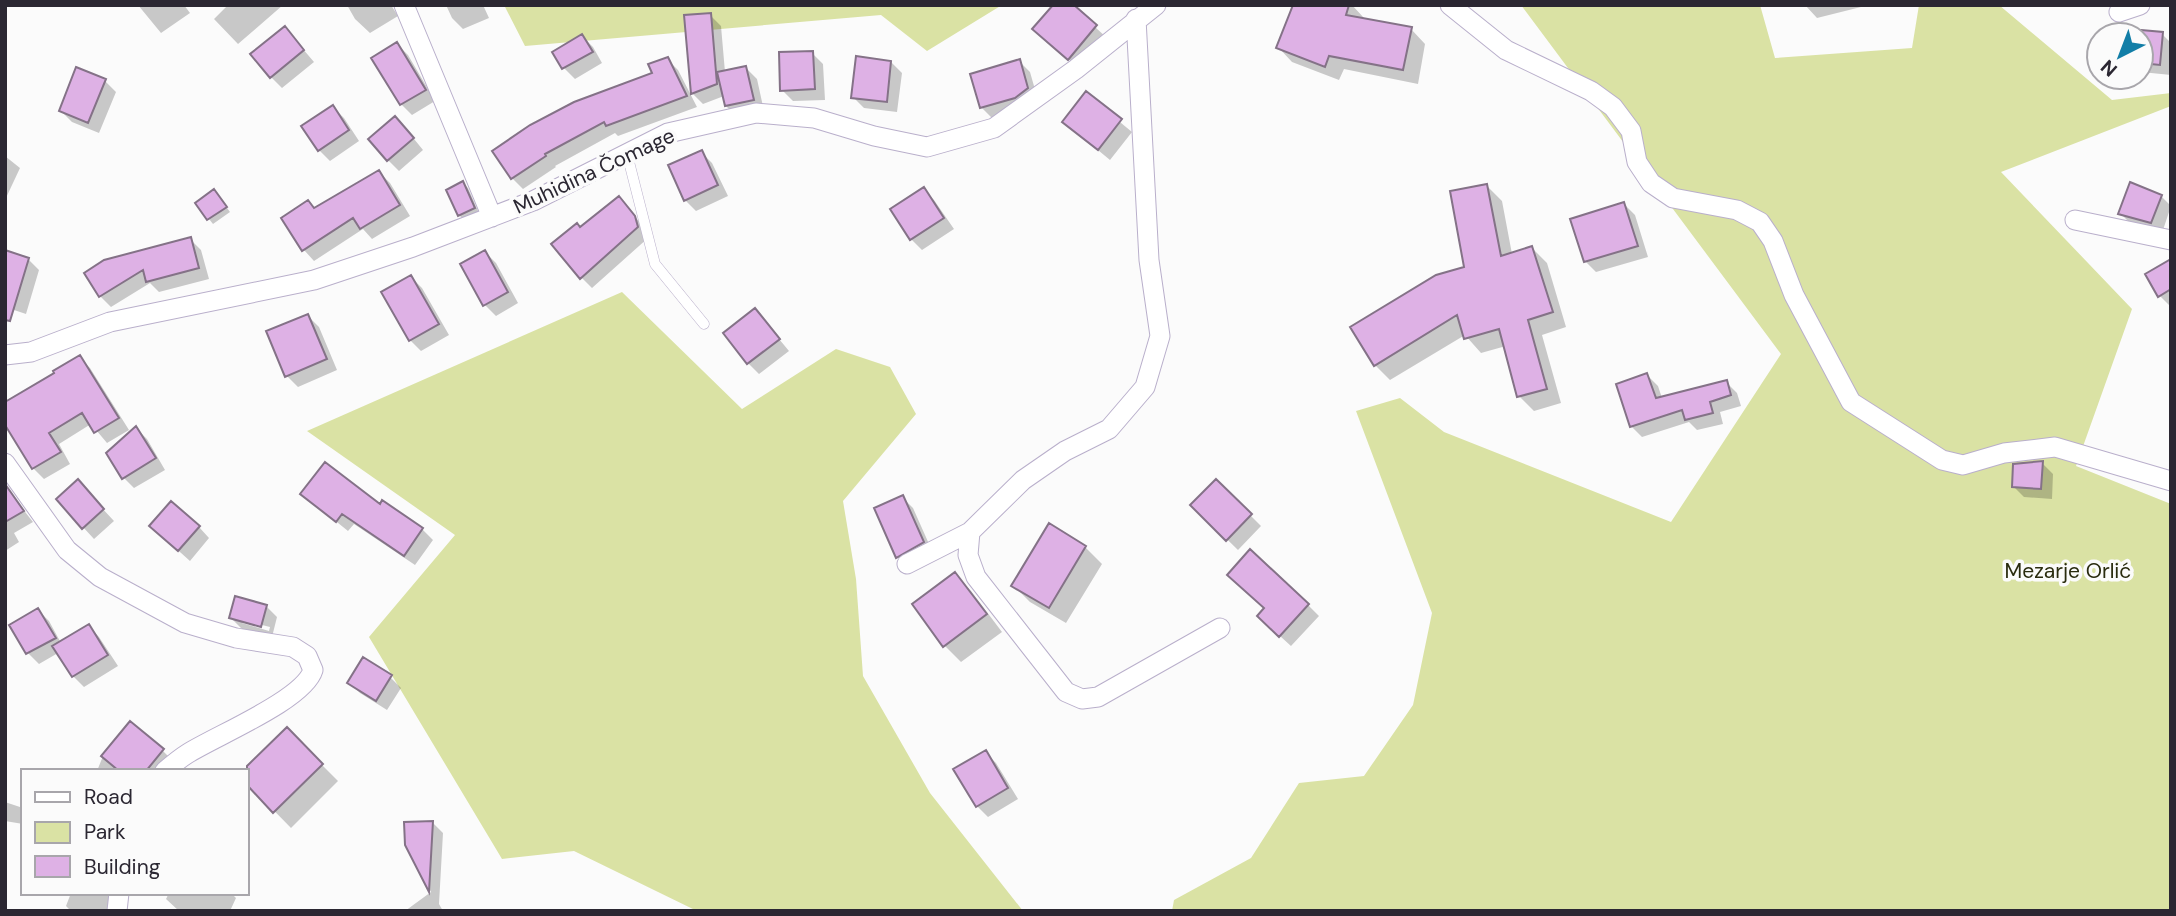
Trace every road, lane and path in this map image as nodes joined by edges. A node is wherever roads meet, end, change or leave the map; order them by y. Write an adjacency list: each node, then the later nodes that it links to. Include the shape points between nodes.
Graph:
1 (404, 5): 8 (street)
2 (1156, 5): 6 (street, Muhidina Čomage)
3 (1450, 5): 14 (street, via 1506,51 1591,91 1613,107 1630,131 1637,162 1651,183 1673,198 1737,211 1760,222 1851,401 1953,463 1963,465 2004,453 2055,447)
4 (2140, 5): 5 (street)
5 (2119, 12)
6 (1136, 19): 7 (street, Muhidina Čomage, via 994,128 927,147 814,118 755,113 668,133); 15 (street, via 1149,260 1160,336 1145,387 1109,429 1065,451 1023,480)
7 (627, 154): 8 (street, Muhidina Čomage); 11 (lane, via 655,264)
8 (492, 217): 12 (street, Muhidina Čomage, via 314,280 110,322 31,352)
9 (2075, 220): 10 (street)
10 (2171, 240)
11 (704, 324)
12 (5, 355)
13 (7, 469): 18 (street, via 67,550 100,577 185,623 236,638 293,647 307,656 313,670 297,690)
14 (2171, 481)
15 (970, 532): 16 (street); 17 (street, via 968,555 976,577 1066,692 1082,699 1098,697)
16 (907, 564)
17 (1220, 628)
18 (168, 769)

